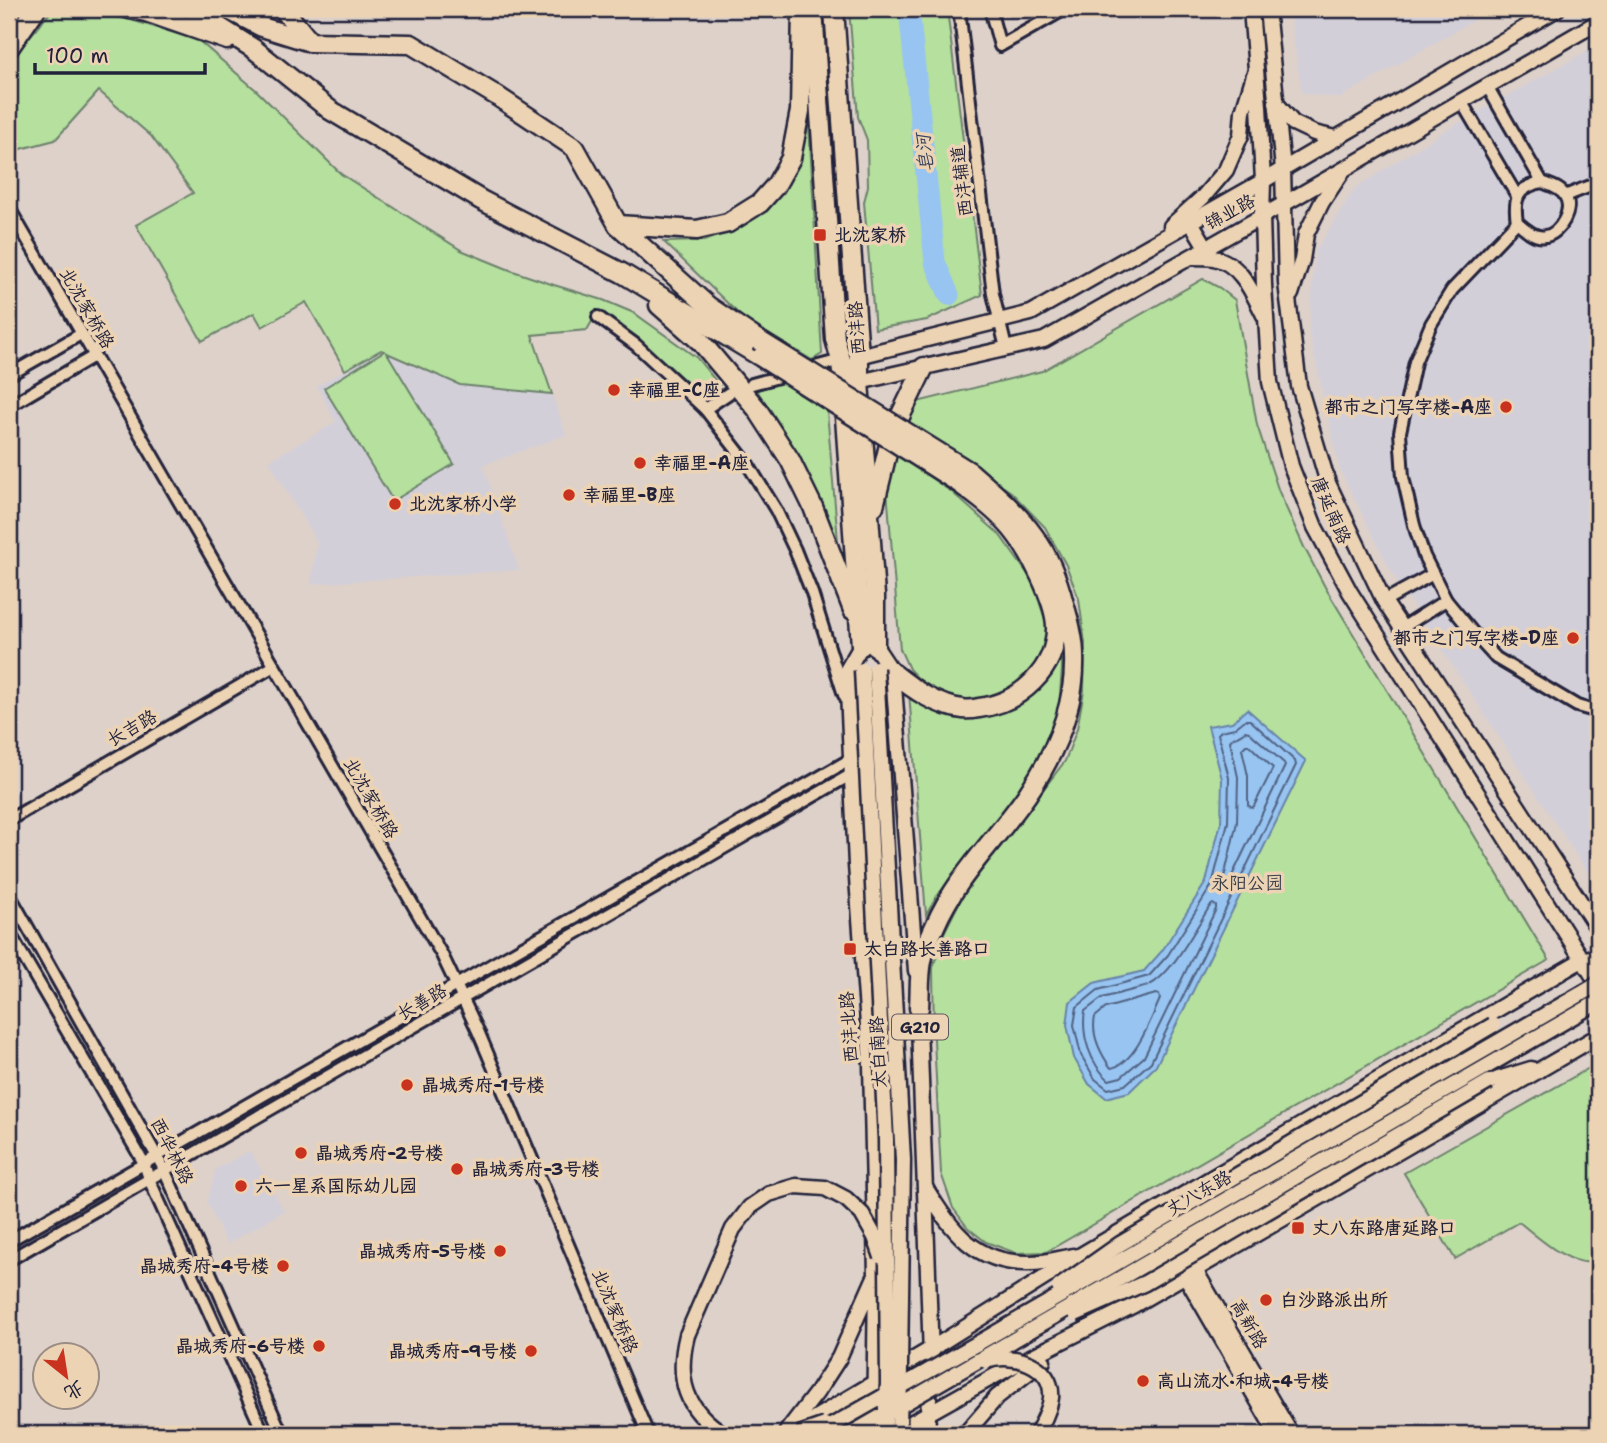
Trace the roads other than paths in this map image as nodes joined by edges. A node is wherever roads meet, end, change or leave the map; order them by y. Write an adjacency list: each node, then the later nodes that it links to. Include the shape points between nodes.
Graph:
1 (36, 9): 17 (highway)
2 (191, 9): 18 (highway)
3 (227, 9): 16 (highway, via 262,27)
4 (283, 9): 16 (highway)
5 (802, 9): 36 (highway, via 800,111 792,158 776,185 760,203 728,223 697,230)
6 (813, 9): 50 (highway, 西沣路, via 835,339)
7 (834, 9): 49 (highway, 西沣路)
8 (959, 9): 44 (street, 西沣辅道)
9 (990, 9): 10 (street, via 1000,46)
10 (1065, 9)
11 (1251, 9): 19 (main road, 唐延南路)
12 (1267, 9): 22 (main road, 唐延南路)
13 (1557, 9): 23 (main road, 锦业路)
14 (138, 10): 18 (highway)
15 (1598, 22): 20 (main road, 锦业路)
16 (310, 42): 36 (highway, via 411,44 575,148)
17 (9, 48)
18 (254, 50): 40 (highway, via 330,110 481,200)
19 (1256, 66): 26 (main road, 唐延南路); 37 (main road, via 1242,111 1241,135 1226,170)
20 (1487, 86): 21 (main road, 锦业路); 27 (street)
21 (1461, 102): 25 (main road, 锦业路); 29 (street)
22 (1276, 103): 23 (main road, via 1293,123); 24 (main road, 唐延南路)
23 (1335, 138): 24 (main road, 锦业路)
24 (1283, 169): 26 (main road, 锦业路); 31 (main road, 唐延南路)
25 (1344, 169): 31 (main road, 锦业路); 41 (main road, via 1306,234)
26 (1263, 181): 33 (main road, 唐延南路); 34 (main road, 锦业路)
27 (1542, 182): 29 (street, via 1529,185); 30 (street)
28 (1598, 183): 30 (street)
29 (1517, 196): 35 (street)
30 (1566, 196): 35 (street, via 1565,219 1546,236 1537,236)
31 (1284, 204): 33 (main road, 锦业路); 41 (main road, 唐延南路)
32 (9, 208): 45 (street, 北沈家桥路)
33 (1262, 216): 38 (main road, 锦业路); 43 (main road, 唐延南路)
34 (1191, 222): 37 (main road, 锦业路); 38 (main road)
35 (1517, 222): 60 (street, via 1452,290 1415,362 1400,432 1403,477 1414,525)
36 (618, 225): 46 (highway)
37 (1150, 245): 44 (main road, 锦业路, via 1031,313)
38 (1206, 247): 39 (main road, 锦业路)
39 (1190, 257): 43 (main road, via 1217,258 1235,268); 47 (main road, 锦业路, via 1044,340)
40 (622, 273): 46 (highway); 63 (highway, via 701,342 757,409 813,507)
41 (1289, 302): 62 (main road, 唐延南路, via 1299,386 1328,483)
42 (598, 317): 57 (street, via 636,345)
43 (1266, 319): 76 (main road, 唐延南路, via 1270,382 1291,466 1315,527 1350,592)
44 (999, 320): 47 (street, 西沣辅道); 49 (main road, 锦业路)
45 (81, 334): 48 (street, 北沈家桥路); 52 (street)
46 (759, 348): 58 (highway, bridge)
47 (1006, 348): 51 (main road, 锦业路)
48 (94, 356): 56 (street); 66 (street, 北沈家桥路)
49 (859, 356): 53 (highway, 西沣路)
50 (841, 360): 54 (street); 63 (highway, 西沣路)
51 (923, 367): 53 (main road, 锦业路); 59 (highway, via 892,433)
52 (9, 375)
53 (859, 382): 59 (highway, 西沣路)
54 (752, 384)
55 (729, 393): 57 (street)
56 (9, 406)
57 (705, 409): 68 (street, via 747,463 781,520 812,593)
58 (965, 478): 67 (highway, via 1012,530 1034,563 1056,624 1054,648 1045,667 1015,697 994,706 964,710 939,703); 82 (highway, via 1007,504 1035,537 1050,564 1063,598 1074,655 1071,695 1048,760 1026,797 941,911 922,961)
59 (870, 523): 65 (highway, 西沣路, via 875,595)
60 (1433, 574): 61 (street); 62 (street)
61 (1446, 600): 64 (street); 69 (street, via 1496,657 1577,706)
62 (1384, 601): 64 (main road, 唐延南路)
63 (860, 626): 65 (highway, 西沣路)
64 (1402, 628): 73 (main road, 唐延南路)
65 (868, 646): 67 (main road); 67 (main road, G210); 68 (main road, 西沣北路, via 847,670)
66 (274, 666): 71 (street, 长吉路); 78 (street, 北沈家桥路)
67 (877, 670): 82 (main road, G210); 93 (main road, 太白南路, bridge, via 886,1139); 114 (main road, 太白南路, bridge, via 903,1160)
68 (849, 709): 70 (main road, 西沣北路)
69 (1598, 712)
70 (852, 767): 78 (street, 长善路); 80 (street, 长善路); 93 (main road, 西沣北路)
71 (9, 820)
72 (9, 894): 85 (street, 西华林路)
73 (1598, 929)
74 (9, 932): 86 (street, 西华林路)
75 (1598, 956): 76 (main road)
76 (1582, 960): 77 (main road, 唐延南路); 79 (main road)
77 (1598, 984): 96 (main road, 丈八东路, bridge)
78 (457, 985): 80 (street, 北沈家桥路); 85 (street, 长善路)
79 (1525, 993): 91 (main road); 96 (main road, bridge, via 1493,1026 1119,1244)
80 (464, 999): 87 (street, 长善路); 105 (street, 北沈家桥路)
81 (1598, 1002): 97 (main road, 丈八东路, bridge)
82 (919, 1009): 89 (main road, G210)
83 (1598, 1036): 84 (main road)
84 (1553, 1062): 94 (main road); 97 (main road, bridge, via 1489,1082 1145,1283)
85 (157, 1156): 86 (street, 长善路); 87 (street, 西华林路)
86 (144, 1163): 88 (street, 西华林路); 90 (street, 长善路)
87 (164, 1169): 88 (street, 长善路); 104 (street, 西华林路)
88 (149, 1179): 92 (street, 长善路); 103 (street, 西华林路)
89 (926, 1188): 91 (main road, via 964,1241 982,1253 1006,1262 1031,1263); 98 (main road, G210)
90 (9, 1241)
91 (1081, 1255): 98 (main road)
92 (9, 1260)
93 (882, 1272): 100 (main road, 西沣北路); 106 (main road, bridge, via 875,1237 862,1214 825,1188 796,1186 769,1194 750,1207 733,1229 683,1351 687,1395 696,1412); 107 (main road, via 839,1357); 112 (main road, 太白南路, bridge, via 888,1384)
94 (1190, 1273): 95 (main road); 118 (main road, 高新路); 119 (main road, 高新路)
95 (1076, 1334): 101 (main road); 116 (main road, via 997,1397)
96 (987, 1338): 102 (main road, 丈八东路, bridge)
97 (1001, 1348): 99 (main road, 丈八东路, bridge)
98 (931, 1349): 100 (main road); 101 (main road, G210)
99 (965, 1369): 110 (main road, 丈八东路, bridge); 117 (main road, bridge, via 995,1358 1014,1358 1041,1371 1051,1397)
100 (876, 1382): 107 (main road); 111 (main road, 西沣北路)
101 (928, 1414): 113 (main road); 115 (main road)
102 (846, 1417): 108 (main road, bridge); 109 (main road, 丈八东路, bridge)
103 (264, 1434)
104 (282, 1434)
105 (648, 1434)
106 (724, 1434)
107 (787, 1434)
108 (799, 1434)
109 (817, 1434)
110 (851, 1434)
111 (874, 1434)
112 (884, 1434)
113 (891, 1434)
114 (899, 1434)
115 (927, 1434)
116 (965, 1434)
117 (1037, 1434)
118 (1277, 1434)
119 (1291, 1434)

